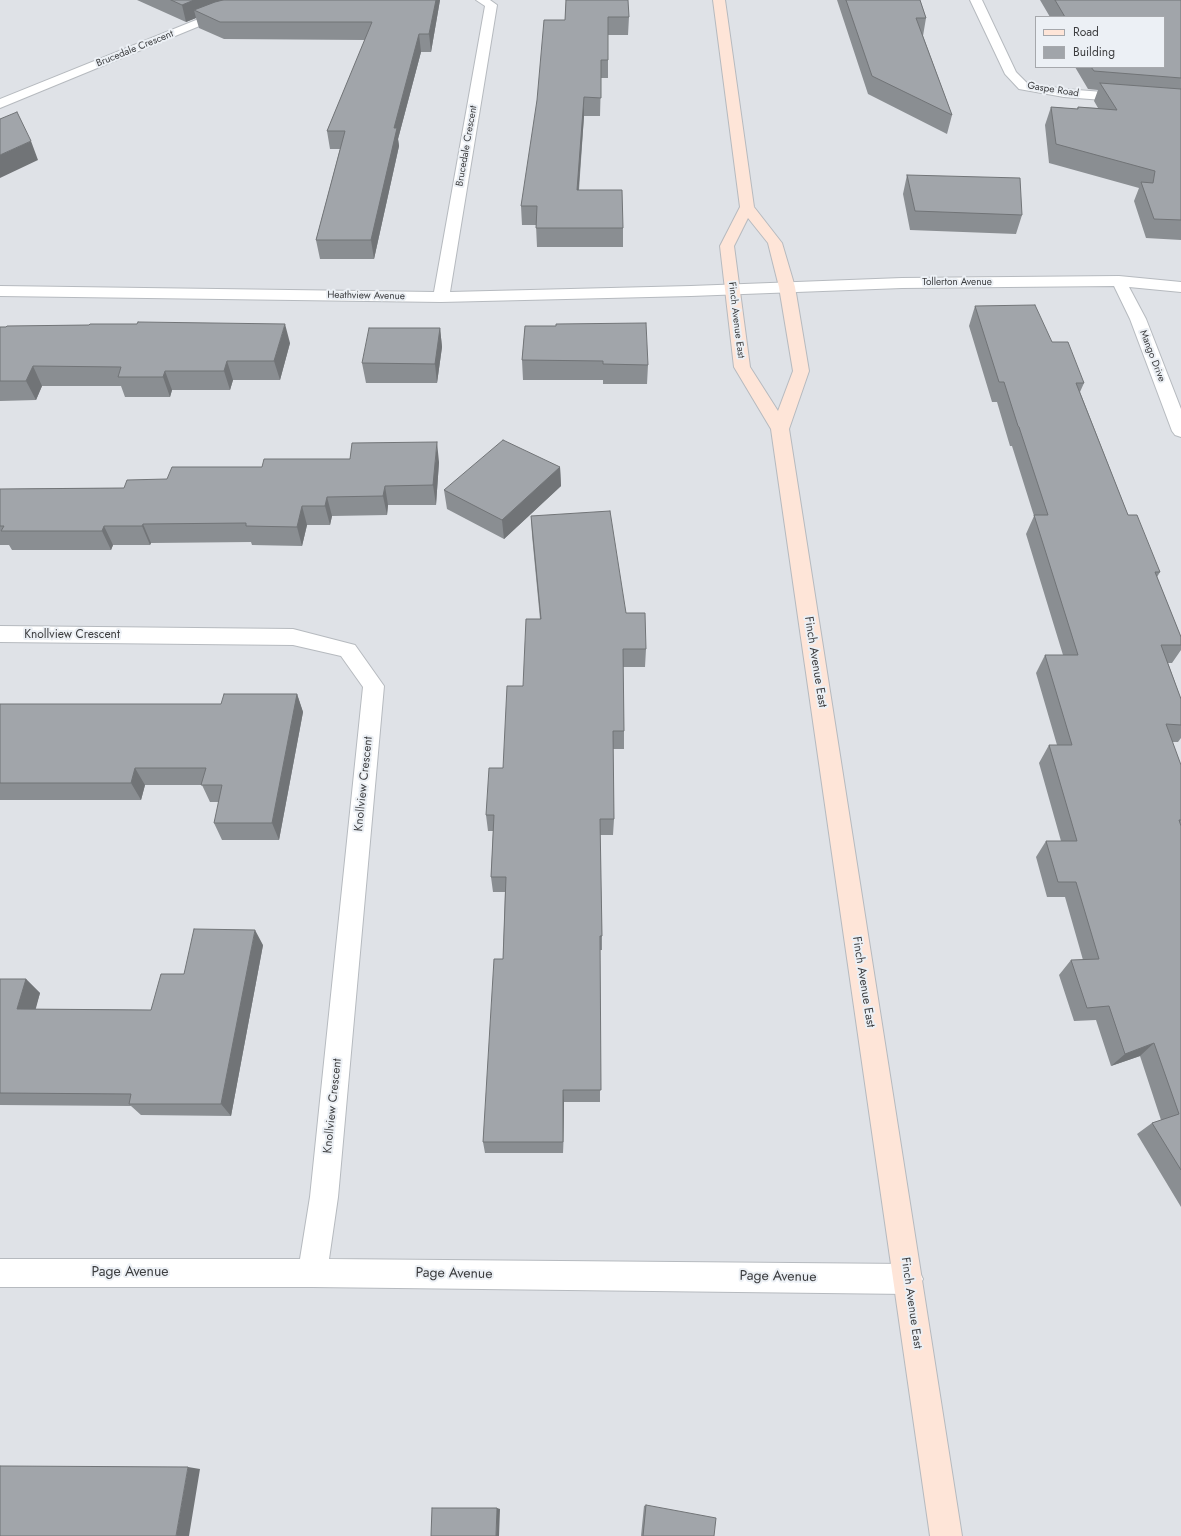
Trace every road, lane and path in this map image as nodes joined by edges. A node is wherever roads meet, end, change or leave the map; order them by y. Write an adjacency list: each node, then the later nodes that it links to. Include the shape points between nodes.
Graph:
1 (273, 0): 6 (street, Brucedale Crescent, via 215,16)
2 (482, 0): 13 (street, Brucedale Crescent, via 491,5)
3 (719, 0): 7 (main road)
4 (976, 0): 5 (street, Gaspe Road, via 1011,74 1022,86 1064,93)
5 (1181, 102)
6 (0, 104)
7 (747, 207): 9 (main road, Finch Avenue East, via 775,243); 11 (main road, Finch Avenue East, via 727,246)
8 (1120, 282): 9 (street, Tollerton Avenue, via 902,283); 10 (street, Tollerton Avenue); 15 (street, Mango Drive, via 1138,319)
9 (786, 287): 11 (street, Tollerton Avenue); 14 (main road, Finch Avenue East, via 801,371)
10 (1181, 287)
11 (732, 289): 13 (street, Heathview Avenue); 14 (main road, Finch Avenue East, via 742,367)
12 (0, 291): 13 (street, Heathview Avenue)
13 (441, 297)
14 (780, 429): 19 (main road, Finch Avenue East)
15 (1181, 431)
16 (0, 634): 18 (street, Knollview Crescent, via 293,636 348,650 374,686 324,1197)
17 (0, 1273): 18 (street, Page Avenue)
18 (312, 1273): 19 (street, Page Avenue)
19 (908, 1279): 20 (main road, Finch Avenue East)
20 (946, 1536)

